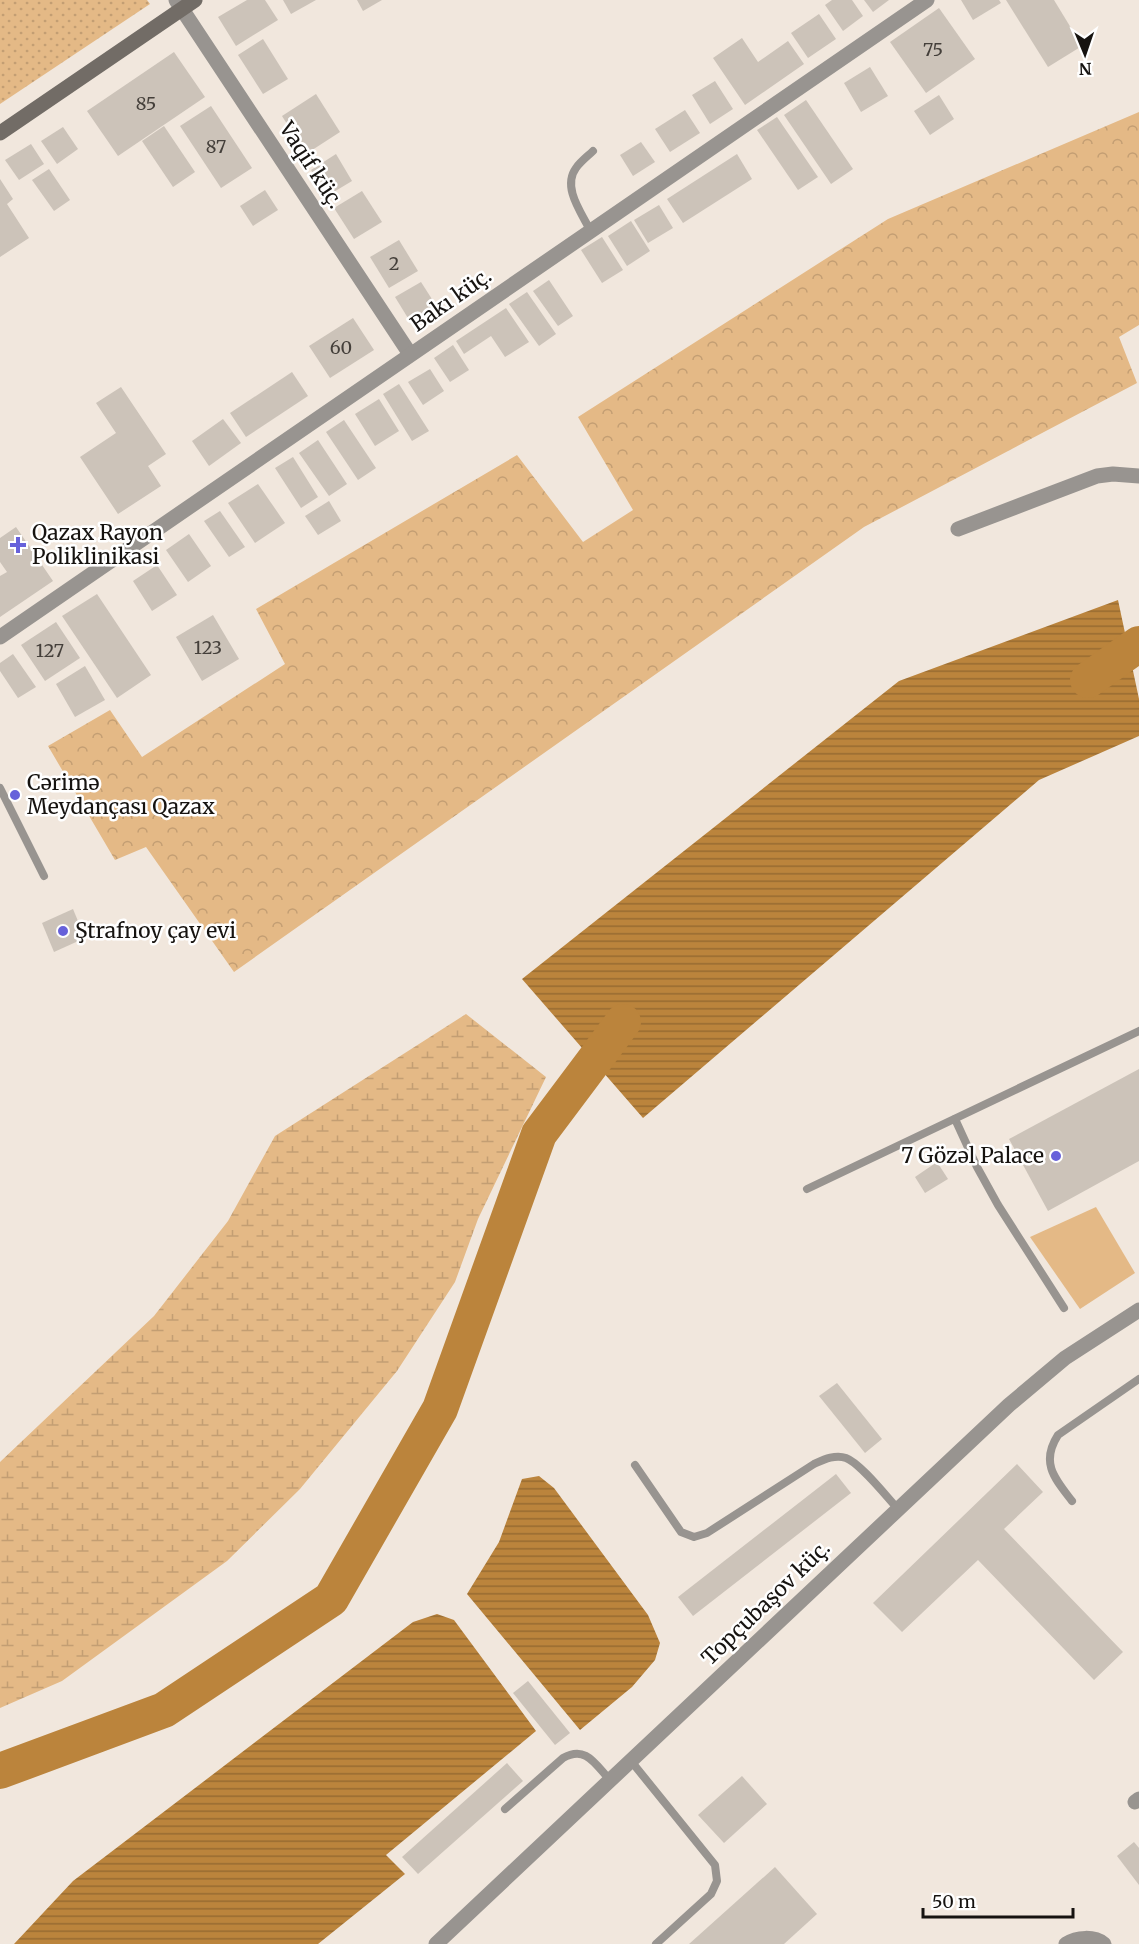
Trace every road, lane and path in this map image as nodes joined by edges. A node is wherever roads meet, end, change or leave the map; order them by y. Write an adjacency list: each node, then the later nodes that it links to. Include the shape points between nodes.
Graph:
1 (927, 0): 5 (street, Bakı küç.)
2 (185, 3): 3 (street); 6 (street, Vaqif küç.)
3 (0, 133)
4 (593, 151): 5 (lane, via 575,168 570,180 571,192)
5 (590, 230): 6 (street, Bakı küç.)
6 (410, 354): 9 (street, Bakı küç.)
7 (1139, 476): 8 (street, via 1097,476)
8 (958, 529)
9 (0, 637)
10 (0, 788): 11 (lane)
11 (44, 876)
12 (1139, 1031): 13 (lane)
13 (955, 1119): 14 (lane); 15 (lane, via 998,1205)
14 (807, 1189)
15 (1064, 1308)
16 (1139, 1310): 20 (street, Topçubaşov küç., via 1065,1358)
17 (1139, 1379): 19 (lane, via 1058,1435 1050,1446 1053,1476)
18 (635, 1465): 20 (lane, via 681,1532 694,1537 707,1533 829,1458 845,1457 855,1464)
19 (1072, 1501)
20 (897, 1508): 21 (street, Topçubaşov küç.)
21 (631, 1761): 22 (street, Topçubaşov küç.); 25 (lane, via 715,1865 717,1881 711,1894)
22 (610, 1780): 23 (lane, via 585,1754 573,1753); 24 (street, Topçubaşov küç.)
23 (505, 1809)
24 (436, 1944)
25 (656, 1944)
26 (1066, 1944): 27 (street, via 1085,1938)
27 (1104, 1944)

